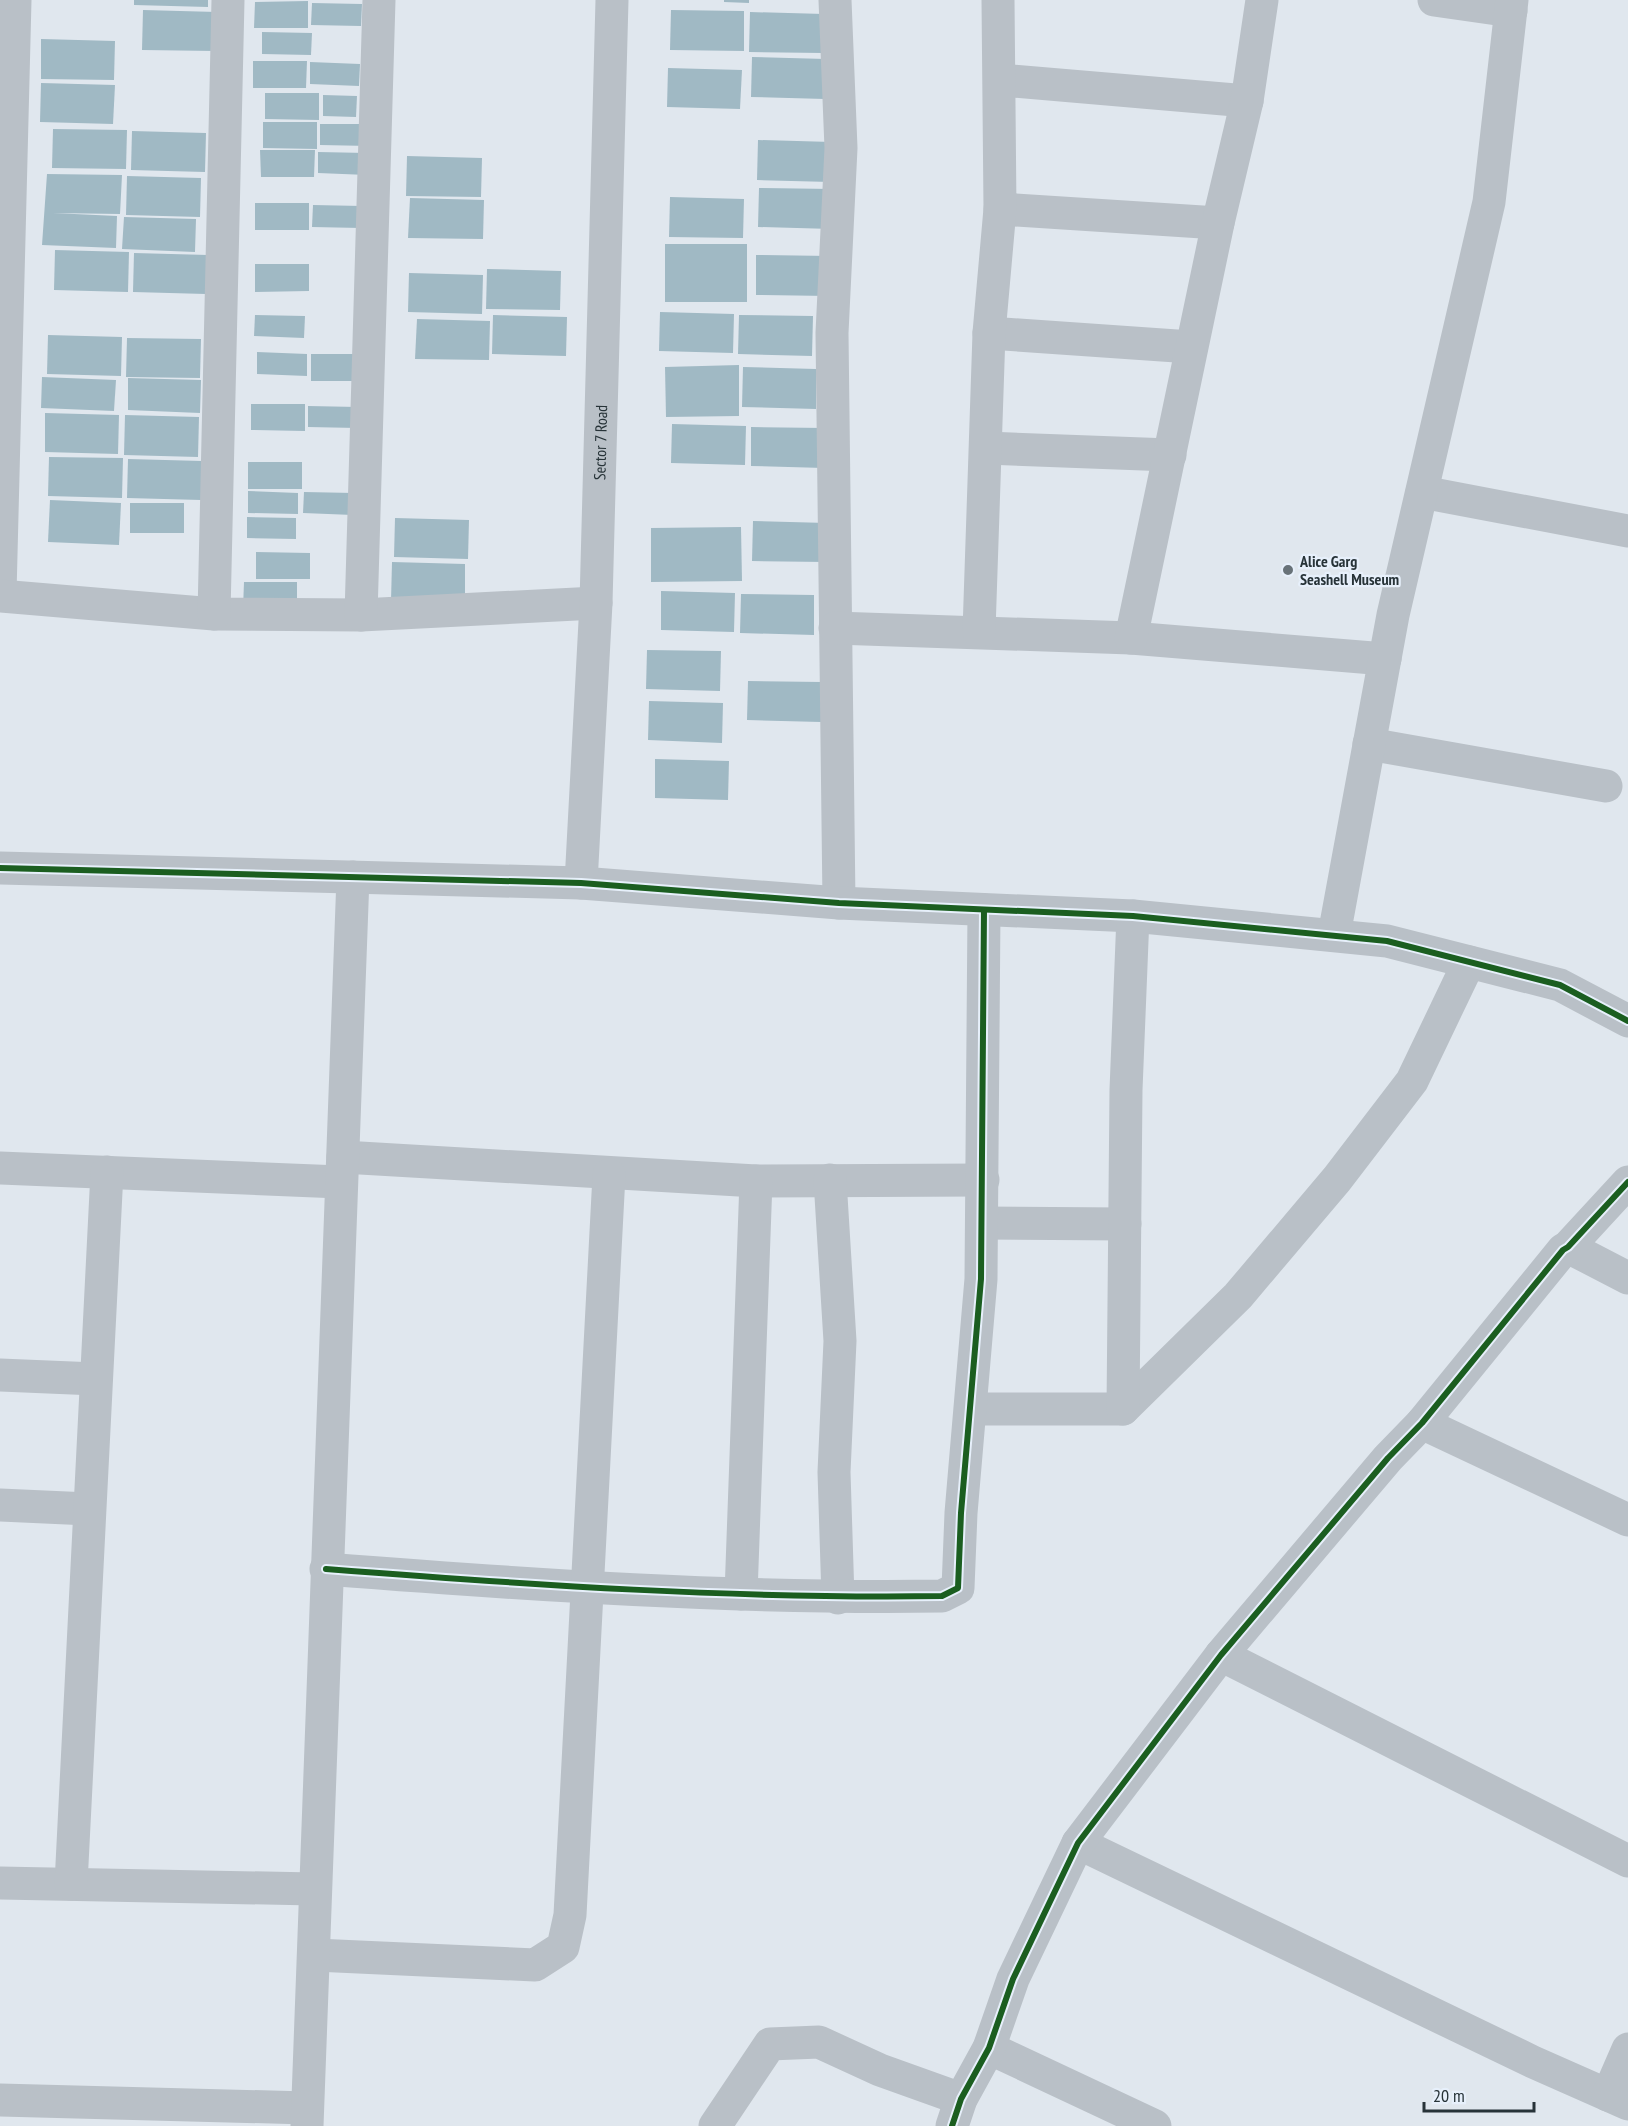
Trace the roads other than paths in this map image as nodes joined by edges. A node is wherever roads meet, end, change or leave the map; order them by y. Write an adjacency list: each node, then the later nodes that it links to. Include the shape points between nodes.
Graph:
1 (15, 0): 20 (street)
2 (228, 0): 22 (street)
3 (379, 0): 23 (street)
4 (612, 0): 21 (street, Sector 7 Road)
5 (835, 0): 24 (street, via 842,148 832,333)
6 (998, 0): 10 (street)
7 (1262, 0): 11 (street)
8 (1434, 0): 9 (street)
9 (1511, 6): 18 (street, via 1489,202)
10 (1000, 80): 11 (street); 12 (street)
11 (1247, 101): 13 (street)
12 (1000, 209): 13 (street); 14 (street)
13 (1218, 223): 15 (street)
14 (989, 333): 15 (street); 16 (street)
15 (1191, 347): 17 (street)
16 (986, 448): 17 (street); 25 (street)
17 (1170, 455): 26 (street)
18 (1422, 492): 19 (street); 27 (street)
19 (1628, 531)
20 (0, 595): 22 (street)
21 (596, 603): 23 (street); 32 (street, Sector 7 Road)
22 (214, 614): 23 (street)
23 (361, 615)
24 (835, 628): 25 (street); 33 (street)
25 (979, 631): 26 (street)
26 (1131, 638): 27 (street)
27 (1385, 659): 28 (street)
28 (1370, 744): 29 (street); 36 (street)
29 (1606, 786)
30 (0, 868): 31 (street)
31 (352, 877): 32 (street); 40 (street)
32 (581, 883): 33 (street)
33 (839, 903): 34 (street)
34 (984, 910): 35 (street); 44 (street)
35 (1133, 916): 36 (street); 48 (street)
36 (1334, 935): 37 (street, via 1387,940)
37 (1469, 962): 38 (street, via 1560,985); 53 (street, via 1412,1081 1337,1179 1238,1296)
38 (1628, 1021)
39 (0, 1168): 41 (street)
40 (341, 1170): 41 (street); 42 (street); 59 (street)
41 (107, 1172): 52 (street)
42 (609, 1175): 45 (street); 60 (street)
43 (831, 1180): 44 (street); 45 (street); 62 (street, via 840,1341 834,1472)
44 (982, 1180): 47 (street)
45 (756, 1181): 61 (street)
46 (1628, 1182): 49 (street)
47 (982, 1223): 48 (street); 54 (street)
48 (1125, 1224): 53 (street)
49 (1568, 1247): 50 (street); 55 (street)
50 (1628, 1278)
51 (0, 1375): 52 (street)
52 (96, 1379): 57 (street)
53 (1123, 1409): 54 (street)
54 (971, 1410): 62 (street, via 958,1588 942,1596)
55 (1422, 1423): 58 (street); 63 (street)
56 (0, 1505): 57 (street)
57 (90, 1509): 67 (street)
58 (1628, 1520)
59 (326, 1569): 60 (street); 68 (street)
60 (587, 1589): 61 (street); 69 (street, via 570,1915 563,1947 535,1965)
61 (741, 1594): 62 (street)
62 (838, 1598)
63 (1221, 1655): 64 (street); 65 (street)
64 (1078, 1843): 70 (street, via 1013,1978); 73 (street)
65 (1628, 1861)
66 (0, 1883): 67 (street)
67 (71, 1884): 68 (street)
68 (314, 1889): 69 (street)
69 (315, 1955): 75 (street)
70 (989, 2048): 74 (street); 77 (street)
71 (1628, 2049): 73 (street)
72 (0, 2100): 75 (street)
73 (1618, 2100)
74 (957, 2113): 76 (street, via 880,2070 819,2042 770,2044)
75 (307, 2117)
76 (715, 2126)
77 (1155, 2126)

